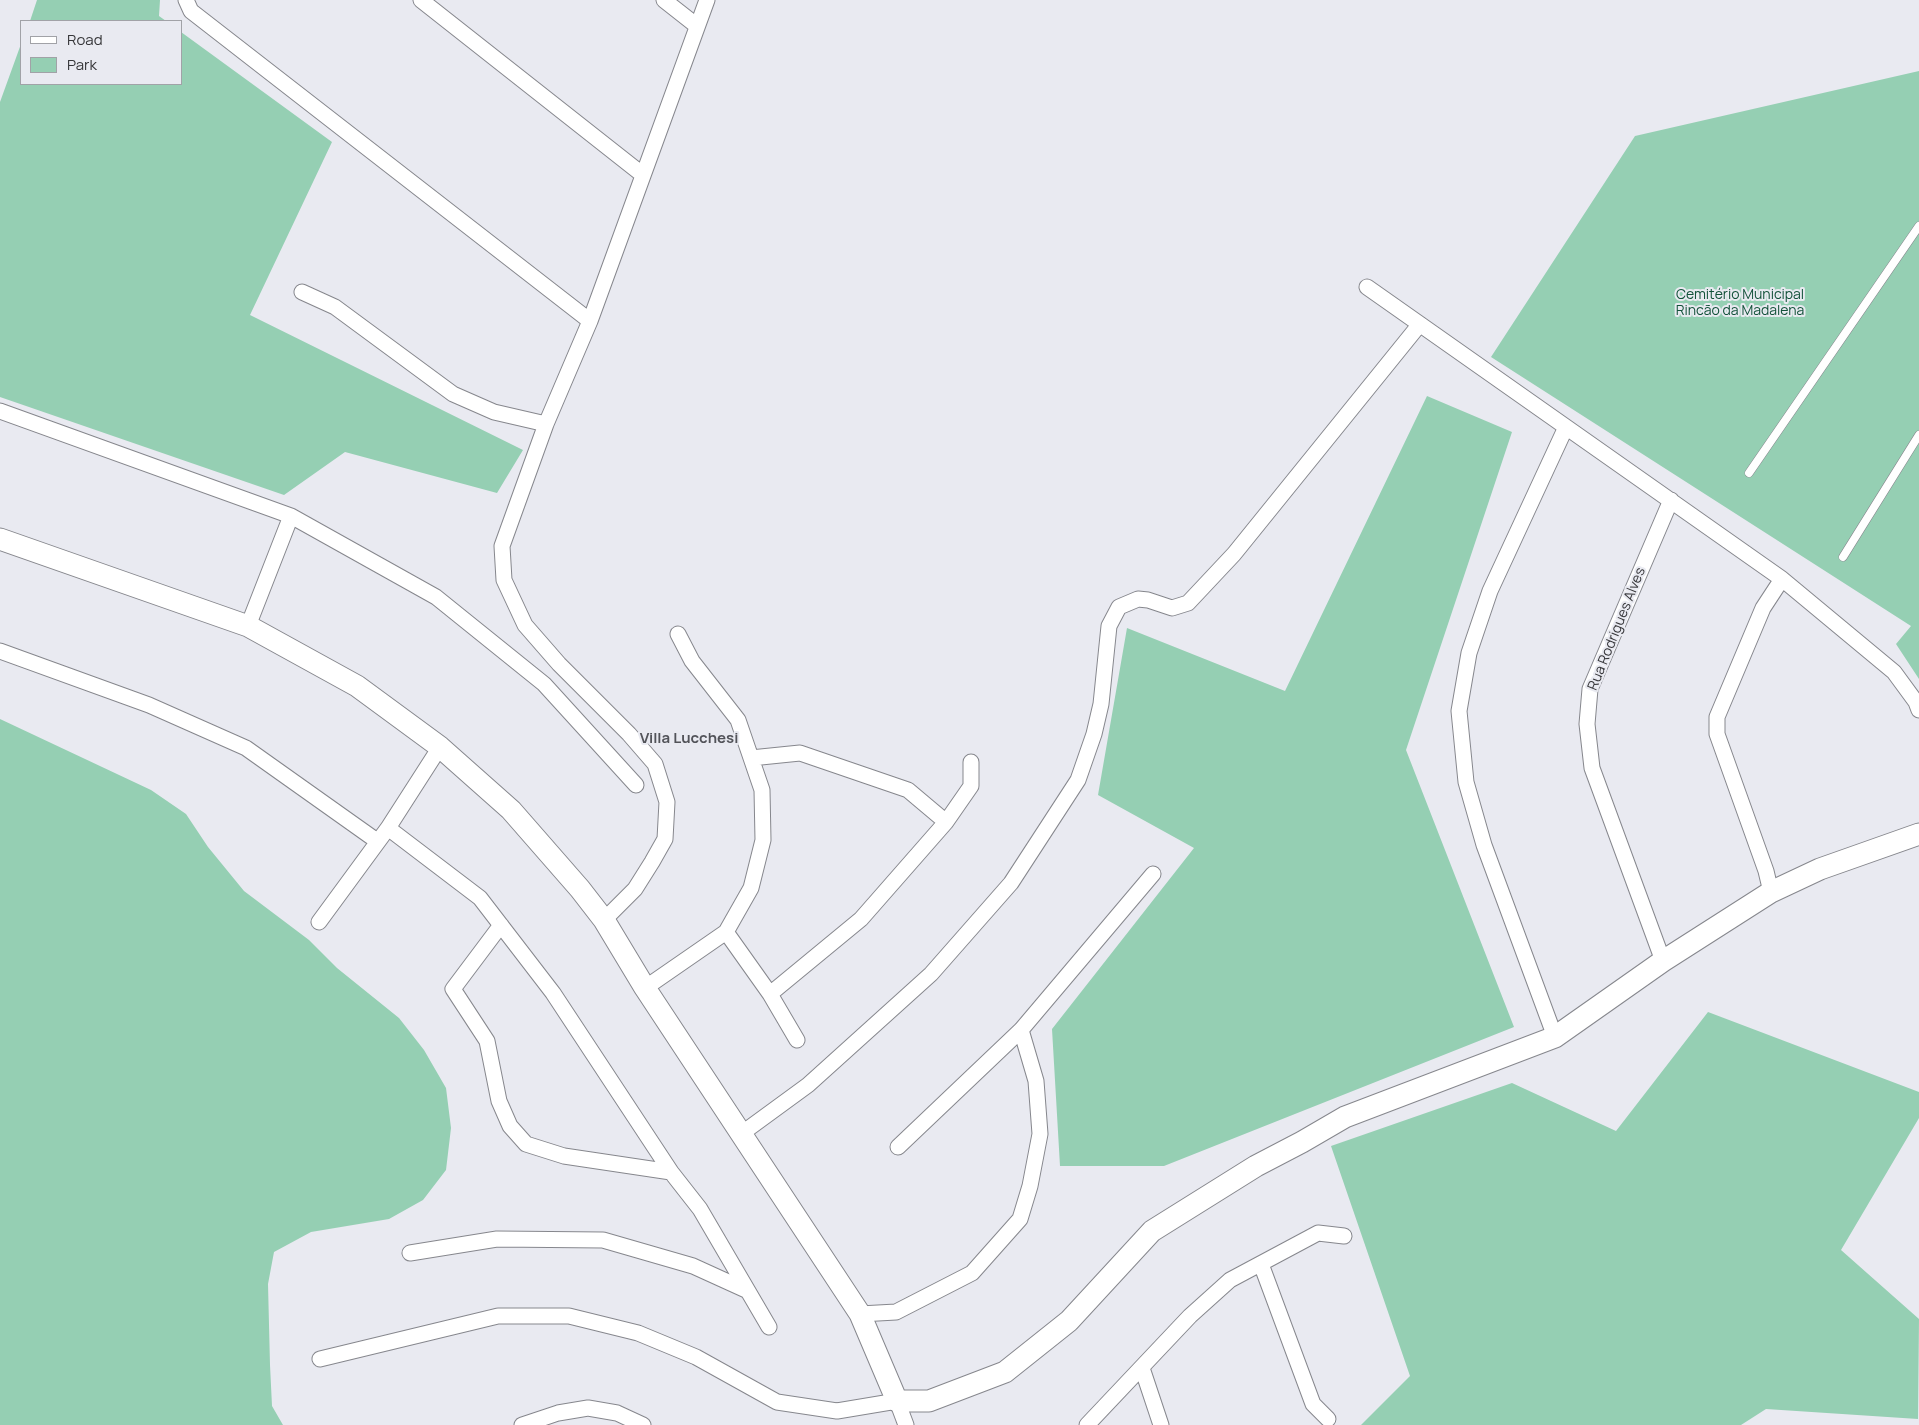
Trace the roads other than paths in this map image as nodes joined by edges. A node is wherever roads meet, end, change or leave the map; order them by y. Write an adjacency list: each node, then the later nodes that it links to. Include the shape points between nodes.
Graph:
1 (186, 0): 10 (street, via 191,11)
2 (421, 0): 6 (street)
3 (664, 0): 5 (street)
4 (707, 0): 5 (street)
5 (697, 26): 6 (street)
6 (643, 175): 10 (street)
7 (1919, 226): 16 (lane)
8 (1367, 286): 11 (street)
9 (302, 292): 13 (street, via 335,306 453,394 494,412)
10 (590, 321): 13 (street)
11 (1420, 324): 14 (street); 46 (street, via 1234,554 1188,603 1172,608 1138,599 1119,607 1109,626 1101,704 1078,780 1011,883 931,974 808,1085)
12 (0, 411): 18 (street)
13 (546, 424): 36 (street, via 502,546 504,580 525,625 655,764 667,802 665,839 635,888)
14 (1566, 427): 17 (street); 44 (street, via 1490,591 1469,653 1459,711 1466,782 1484,845)
15 (1919, 435): 20 (lane)
16 (1750, 473)
17 (1671, 500): 21 (street); 40 (street, Rua Rodrigues Alves, via 1590,689 1587,724 1592,768)
18 (291, 516): 22 (street); 29 (street, via 436,597 544,684)
19 (0, 539): 22 (street)
20 (1843, 557)
21 (1782, 578): 25 (street, via 1894,672); 35 (street, via 1763,608 1717,717 1717,734)
22 (248, 626): 26 (street, via 357,686)
23 (678, 634): 27 (street, via 692,661 738,720)
24 (0, 651): 33 (street, via 149,705 246,748)
25 (1919, 710)
26 (440, 747): 31 (street); 36 (street, via 511,810)
27 (751, 758): 30 (street, via 800,753 908,790); 39 (street, via 762,790 763,840 750,888)
28 (971, 762): 30 (street, via 971,786)
29 (636, 785)
30 (946, 822): 42 (street, via 861,919)
31 (388, 828): 33 (street); 38 (street, via 480,898)
32 (1919, 834): 35 (street, via 1820,868)
33 (377, 841): 37 (street)
34 (1153, 874): 43 (street)
35 (1771, 892): 40 (street)
36 (604, 920): 41 (street)
37 (319, 922)
38 (501, 925): 48 (street, via 553,993); 48 (street, via 453,989 487,1041 499,1101 510,1126 526,1144 564,1156)
39 (726, 932): 41 (street); 42 (street)
40 (1663, 961): 44 (street)
41 (646, 988): 46 (street)
42 (770, 994): 45 (street)
43 (1021, 1030): 47 (street); 53 (street, via 1036,1081 1040,1134 1020,1219 972,1273 896,1312)
44 (1555, 1037): 57 (street, via 1345,1117 1256,1166 1152,1231 1069,1321 1005,1372 929,1401)
45 (797, 1040)
46 (741, 1134): 53 (street)
47 (898, 1147)
48 (671, 1172): 52 (street, via 700,1209)
49 (1344, 1236): 51 (street, via 1318,1234)
50 (410, 1253): 52 (street, via 497,1239 603,1240 692,1266)
51 (1261, 1264): 56 (street, via 1230,1280 1190,1316); 58 (street, via 1313,1404)
52 (748, 1291): 54 (street)
53 (860, 1314): 57 (street)
54 (769, 1327)
55 (320, 1359): 57 (street, via 498,1316 569,1316 638,1333 696,1357 777,1402 838,1411)
56 (1142, 1368): 62 (street); 63 (street)
57 (897, 1401): 61 (street)
58 (1328, 1420)
59 (522, 1425): 60 (street, via 558,1413 588,1408 617,1413)
60 (643, 1425)
61 (906, 1425)
62 (1087, 1425)
63 (1162, 1425)

